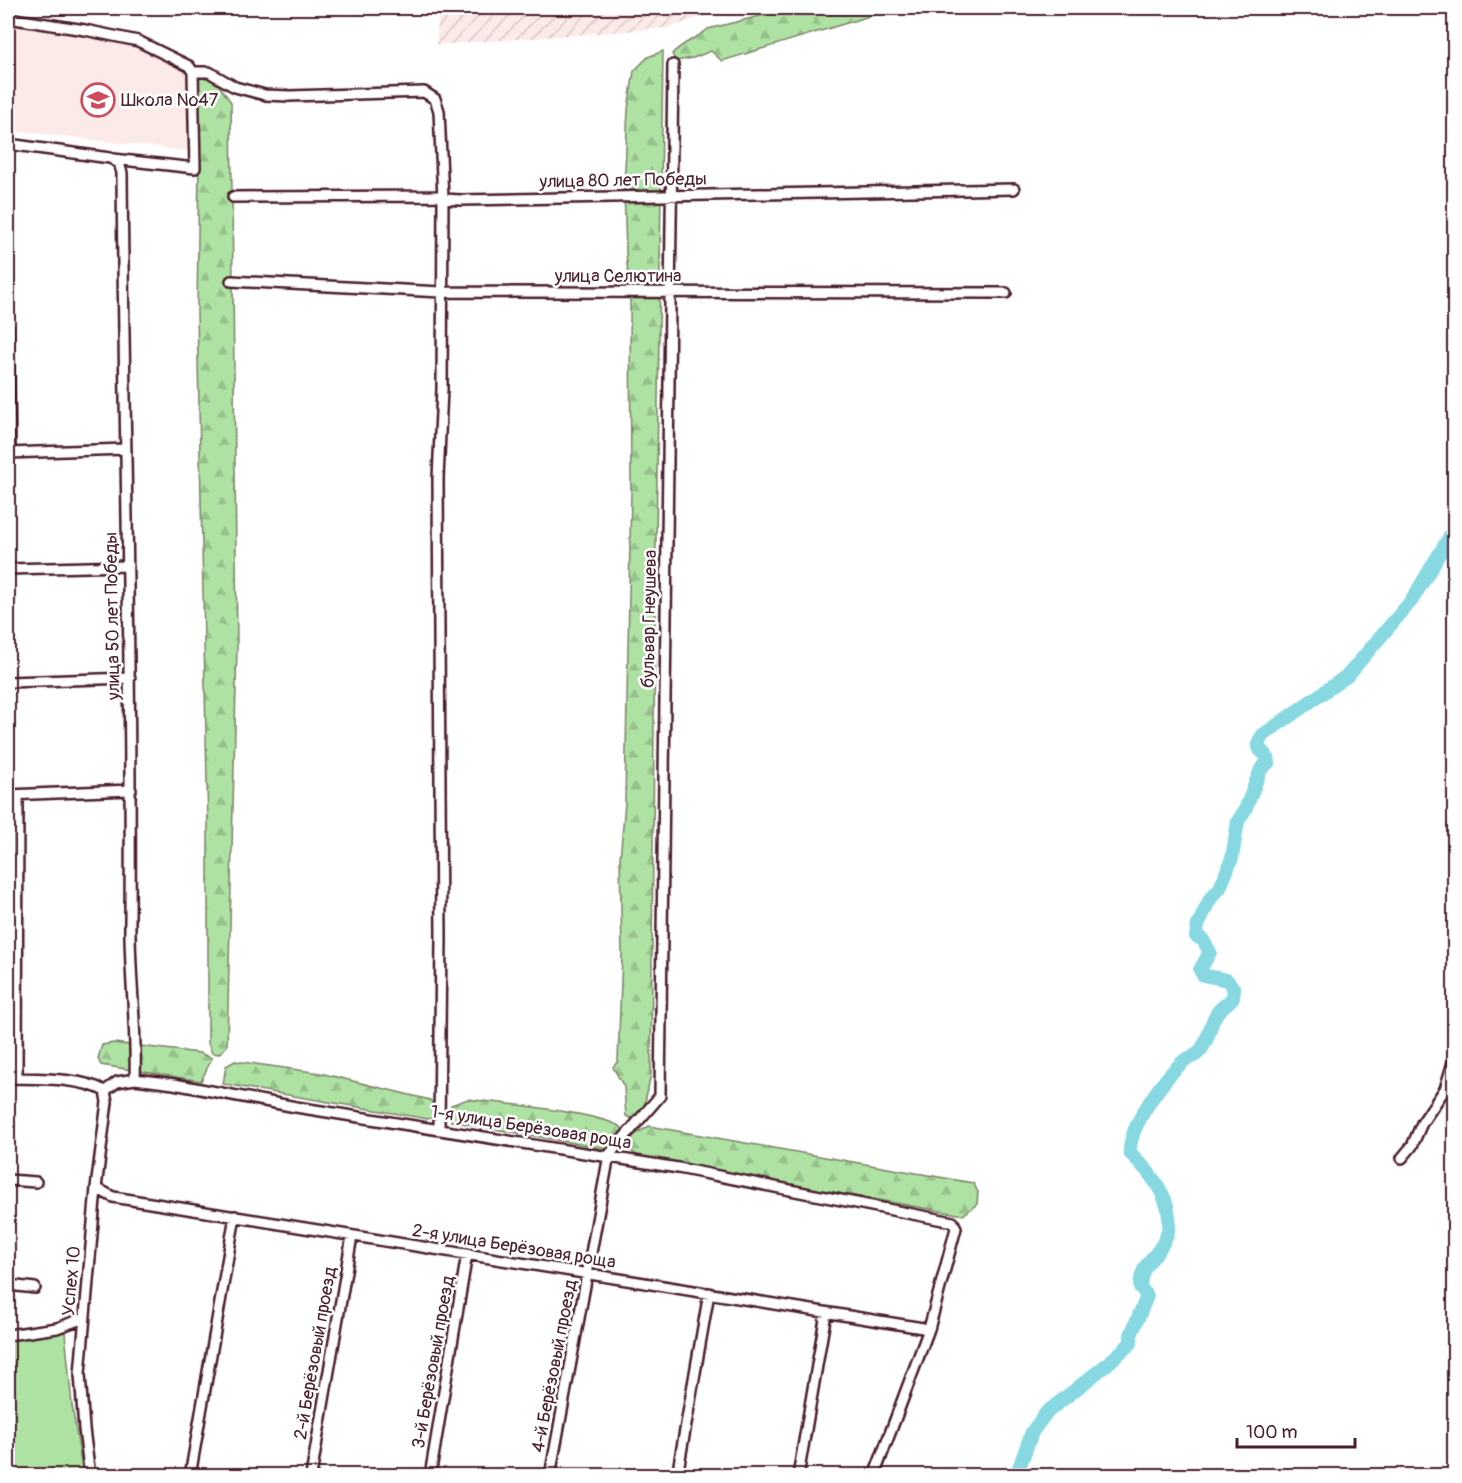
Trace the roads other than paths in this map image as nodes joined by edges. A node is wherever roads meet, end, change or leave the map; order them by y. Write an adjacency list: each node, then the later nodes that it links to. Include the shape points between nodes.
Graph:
1 (8, 18): 3 (street, via 138,41 189,66)
2 (673, 65): 7 (street, бульвар Гнеушева)
3 (193, 72): 5 (street, via 195,168); 9 (street, via 209,72 235,87 266,94 431,95 439,111)
4 (8, 144): 5 (street)
5 (110, 159): 15 (street, улица 50 лет Победы, via 119,163 122,173)
6 (1014, 189): 7 (street, улица 80 лет Победы)
7 (671, 196): 9 (street, улица 80 лет Победы); 12 (street, бульвар Гнеушева)
8 (232, 197): 9 (street, улица 80 лет Победы)
9 (442, 199): 11 (street)
10 (231, 282): 11 (street, улица Селютина)
11 (441, 292): 12 (street, улица Селютина); 29 (street)
12 (670, 293): 13 (street, улица Селютина); 30 (street, бульвар Гнеушева, via 660,1096)
13 (1006, 293)
14 (8, 327): 16 (street)
15 (126, 449): 16 (street); 17 (street, улица 50 лет Победы)
16 (9, 453)
17 (128, 566): 18 (street); 19 (street, улица 50 лет Победы)
18 (8, 569)
19 (130, 678): 20 (street); 21 (street, улица 50 лет Победы)
20 (8, 682)
21 (131, 790): 22 (street); 27 (street, улица 50 лет Победы)
22 (13, 795): 24 (street)
23 (8, 924): 24 (street)
24 (19, 924): 26 (street)
25 (1455, 1059): 31 (street, via 1446,1089)
26 (12, 1078): 28 (street, via 94,1085)
27 (135, 1078): 28 (street, 1-я улица Берёзовая роща, via 117,1082); 29 (street, 1-я улица Берёзовая роща)
28 (105, 1091): 34 (street, Успех 10, via 107,1102)
29 (439, 1130): 30 (street, 1-я улица Берёзовая роща)
30 (609, 1155): 38 (street, 4-й Берёзовый проезд); 44 (street, 1-я улица Берёзовая роща, via 953,1222 956,1228)
31 (1402, 1158)
32 (8, 1180): 33 (street)
33 (36, 1182)
34 (96, 1188): 35 (street, 2-я улица Берёзовая роща, via 113,1197); 43 (street, Успех 10)
35 (235, 1216): 36 (street, 2-я улица Берёзовая роща); 49 (street)
36 (352, 1236): 37 (street, 2-я улица Берёзовая роща); 50 (street, 2-й Берёзовый проезд)
37 (467, 1254): 38 (street, 2-я улица Берёзовая роща); 51 (street, 3-й Берёзовый проезд)
38 (588, 1275): 41 (street, 2-я улица Берёзовая роща); 52 (street, 4-й Берёзовый проезд)
39 (8, 1285): 40 (street)
40 (35, 1288)
41 (709, 1293): 42 (street, 2-я улица Берёзовая роща); 53 (street)
42 (826, 1314): 44 (street, 2-я улица Берёзовая роща); 54 (street)
43 (84, 1318): 45 (street, via 57,1328); 48 (street, Успех 10, via 80,1374)
44 (929, 1329): 55 (street)
45 (8, 1335)
46 (8, 1467): 47 (street)
47 (9, 1476)
48 (90, 1476)
49 (190, 1476)
50 (311, 1476)
51 (430, 1476)
52 (550, 1476)
53 (676, 1476)
54 (798, 1476)
55 (874, 1476)

